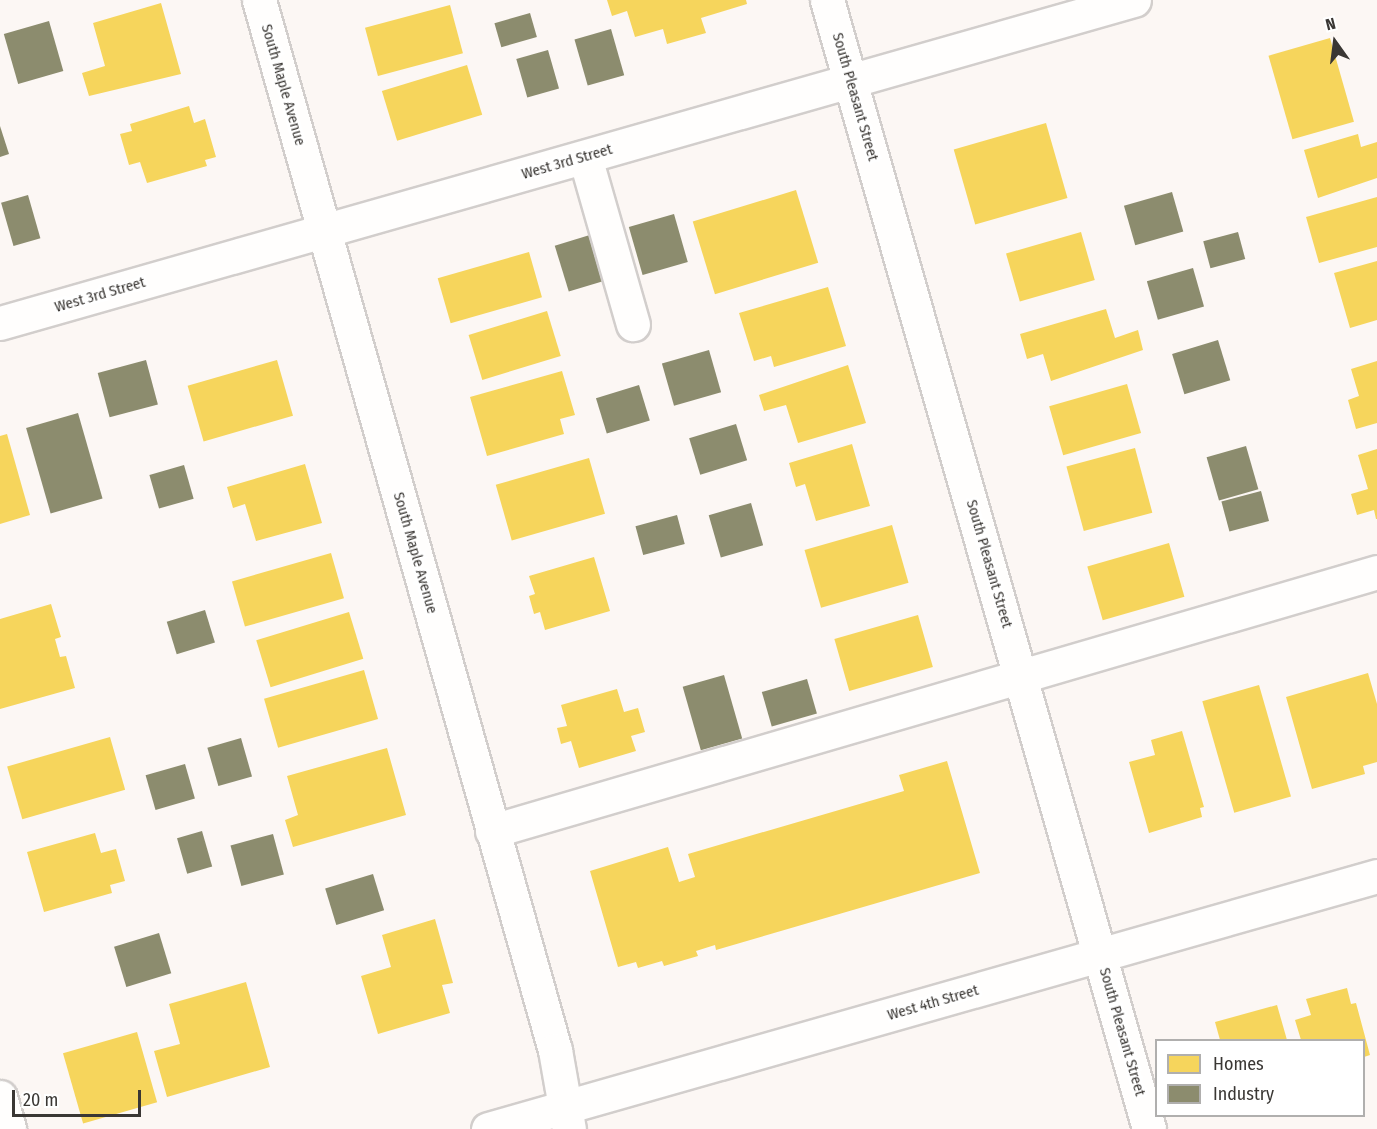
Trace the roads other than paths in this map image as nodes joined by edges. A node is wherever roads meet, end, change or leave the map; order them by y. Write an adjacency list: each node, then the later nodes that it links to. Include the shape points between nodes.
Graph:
1 (259, 0): 6 (street, South Maple Avenue)
2 (827, 0): 4 (street, South Pleasant Street)
3 (1134, 0): 4 (street, West 3rd Street)
4 (849, 80): 5 (street, West 3rd Street); 10 (street, South Pleasant Street)
5 (585, 157): 6 (street, West 3rd Street); 8 (street)
6 (323, 231): 7 (street, West 3rd Street); 11 (street, South Maple Avenue)
7 (0, 323)
8 (633, 324)
9 (1377, 572): 10 (street)
10 (1022, 676): 11 (street); 13 (street, South Pleasant Street)
11 (492, 831): 15 (street, South Maple Avenue, via 555,1050)
12 (1377, 876): 13 (street, West 4th Street)
13 (1100, 954): 15 (street, West 4th Street); 18 (street, South Pleasant Street)
14 (0, 1097): 16 (street)
15 (567, 1118): 17 (street, West 4th Street)
16 (9, 1129)
17 (488, 1129)
18 (1149, 1129)

